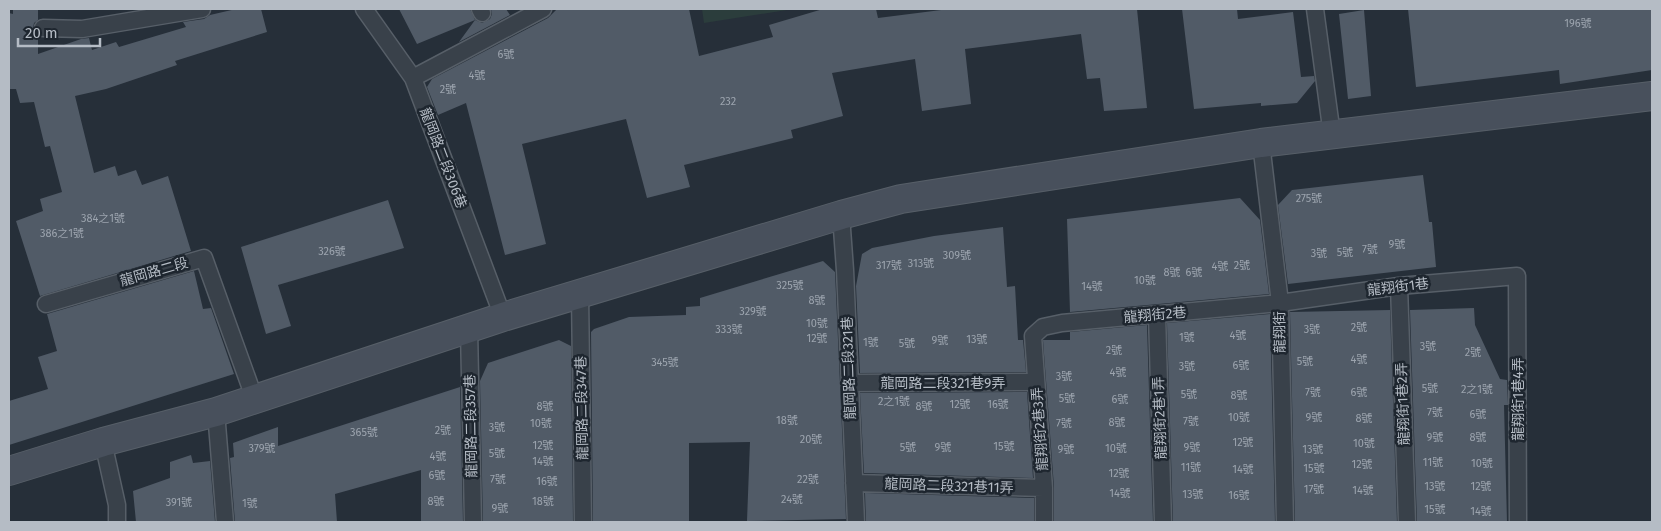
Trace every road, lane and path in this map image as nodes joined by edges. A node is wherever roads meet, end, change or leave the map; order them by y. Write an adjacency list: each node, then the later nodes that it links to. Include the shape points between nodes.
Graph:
1 (202, 9): 5 (lane, via 82,29)
2 (364, 9): 6 (lane, 龍岡路二段306巷)
3 (543, 9): 6 (lane)
4 (1315, 9): 8 (lane)
5 (43, 28)
6 (413, 78): 17 (lane, 龍岡路二段306巷)
7 (1652, 96): 8 (main road)
8 (1332, 135): 9 (main road)
9 (1261, 143): 10 (main road, via 901,199); 14 (lane, 龍翔街)
10 (840, 215): 13 (main road); 21 (lane, 龍岡路二段321巷)
11 (1517, 276): 12 (lane, 龍翔街1巷); 37 (lane, 龍翔街1巷4弄)
12 (1399, 286): 14 (lane, 龍翔街1巷); 36 (lane, 龍翔街1巷2弄)
13 (580, 293): 17 (main road); 31 (lane, 龍岡路二段347巷)
14 (1280, 303): 16 (lane, 龍翔街2巷); 35 (lane, 龍翔街)
15 (46, 304): 22 (lane, 龍岡路二段, via 204,258)
16 (1157, 315): 19 (lane, 龍翔街2巷, via 1062,323 1043,327); 34 (lane, 龍翔街2巷1弄)
17 (502, 317): 18 (main road)
18 (469, 329): 22 (main road); 30 (lane, 龍岡路二段357巷)
19 (1034, 336): 20 (lane, 龍翔街2巷3弄)
20 (1036, 382): 21 (lane, 龍岡路二段321巷9弄); 27 (lane, 龍翔街2巷3弄)
21 (850, 383): 26 (lane, 龍岡路二段321巷)
22 (255, 400): 23 (main road)
23 (216, 412): 24 (main road); 29 (lane)
24 (103, 442): 25 (main road); 28 (lane, via 117,505)
25 (9, 471)
26 (854, 483): 27 (lane, 龍岡路二段321巷11弄); 32 (lane, 龍岡路二段321巷)
27 (1044, 488): 33 (lane, 龍翔街2巷3弄)
28 (117, 522)
29 (225, 522)
30 (473, 522)
31 (583, 522)
32 (856, 522)
33 (1044, 522)
34 (1163, 522)
35 (1285, 522)
36 (1408, 522)
37 (1518, 522)

